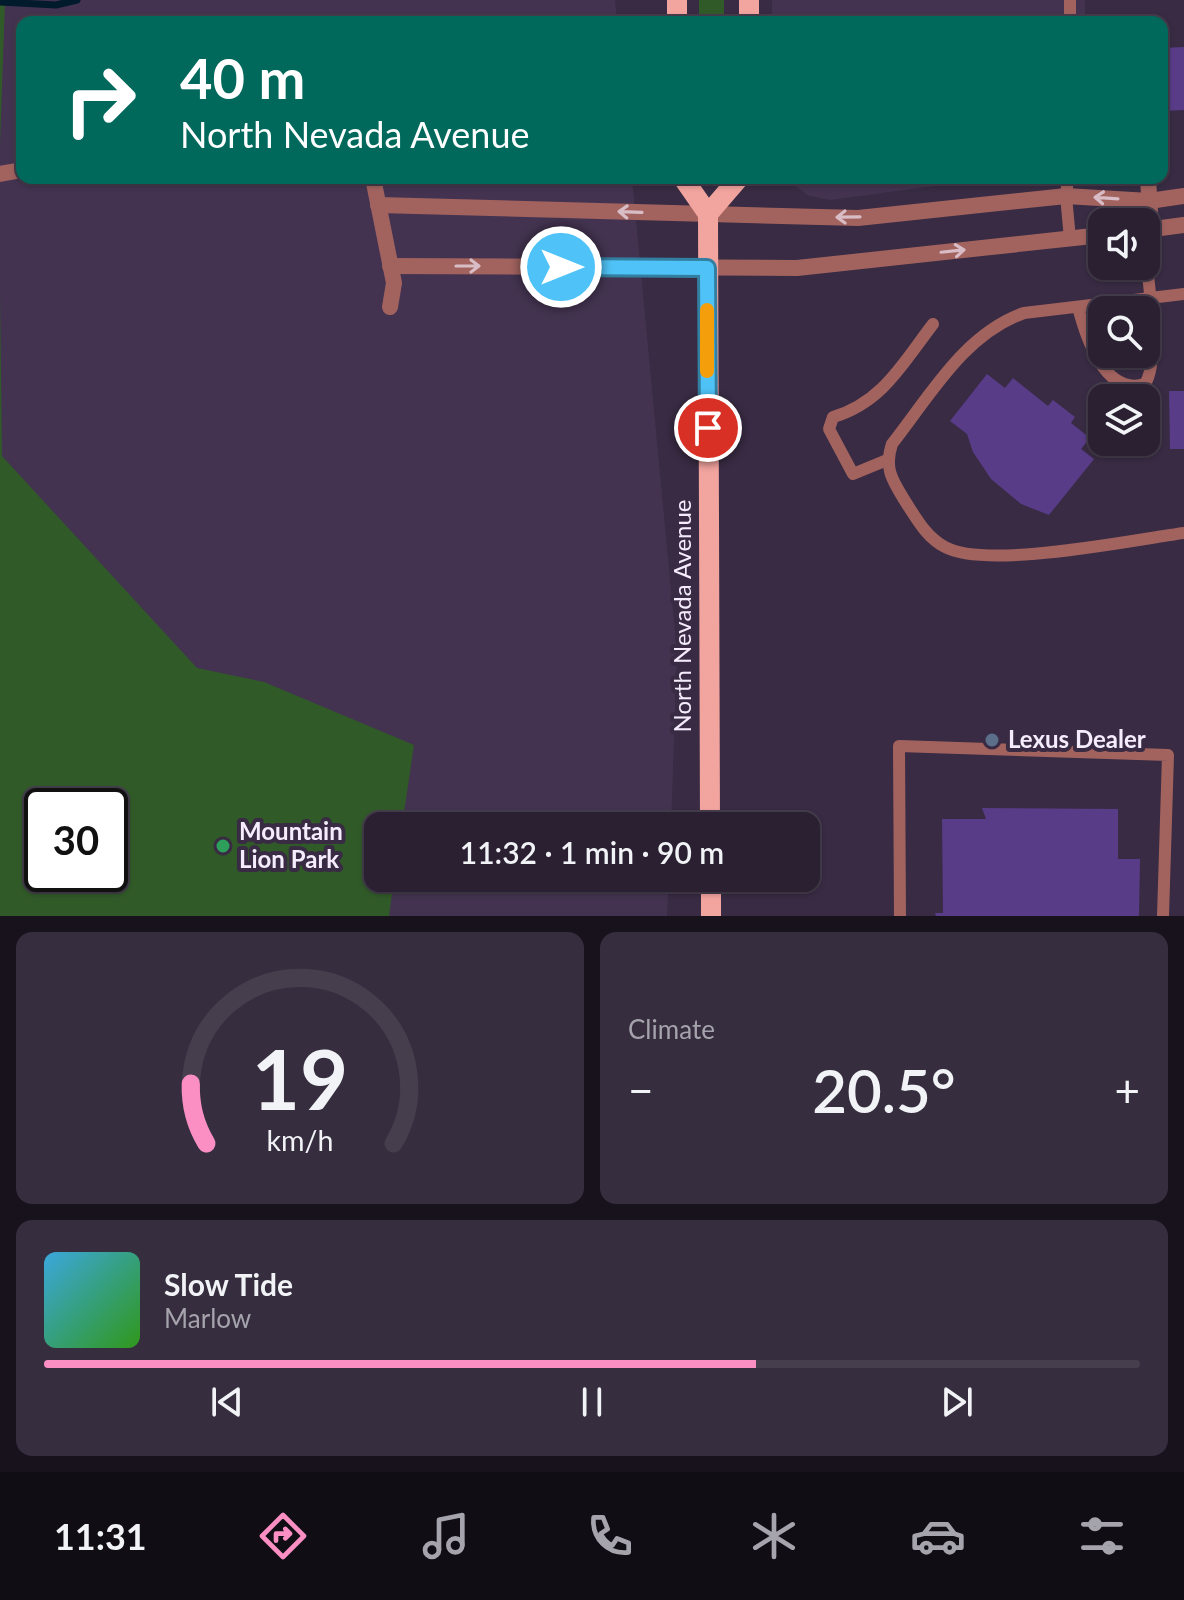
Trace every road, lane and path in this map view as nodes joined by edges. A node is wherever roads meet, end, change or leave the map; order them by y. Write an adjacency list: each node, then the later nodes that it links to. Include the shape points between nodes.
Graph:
1 (374, 184): 9 (street)
2 (687, 184): 11 (main road)
3 (734, 184): 11 (main road)
4 (1067, 184): 6 (lane)
5 (1148, 184): 8 (street)
6 (1066, 196): 8 (street, one-way to 6); 11 (street, one-way to 11, via 858,218); 15 (lane)
7 (1184, 196): 8 (street)
8 (1149, 201): 10 (street)
9 (378, 205): 11 (street, one-way to 9); 16 (street)
10 (1149, 208)
11 (708, 214): 17 (main road, North Nevada Avenue)
12 (1184, 225): 13 (street)
13 (1160, 228)
14 (1088, 237): 15 (street)
15 (1070, 239): 17 (street, one-way to 15, via 797,268)
16 (390, 266): 17 (street, one-way to 17); 21 (street)
17 (707, 268): 29 (main road, North Nevada Avenue)
18 (1184, 294): 19 (lane)
19 (1160, 297)
20 (1088, 306): 22 (lane)
21 (390, 307)
22 (1078, 307): 24 (lane); 27 (lane, via 1024,313 981,336 892,444)
23 (933, 324): 27 (lane, via 874,399 833,417 829,429 853,474)
24 (1088, 337)
25 (1106, 368): 26 (lane, via 1136,386 1145,384)
26 (1149, 368)
27 (887, 460): 28 (lane, via 894,484 918,521 933,539 959,552 1000,556)
28 (1184, 533)
29 (710, 812)
30 (711, 892): 31 (main road)
31 (711, 916)
32 (900, 916): 33 (lane, via 899,746 1168,755)
33 (1163, 916)

